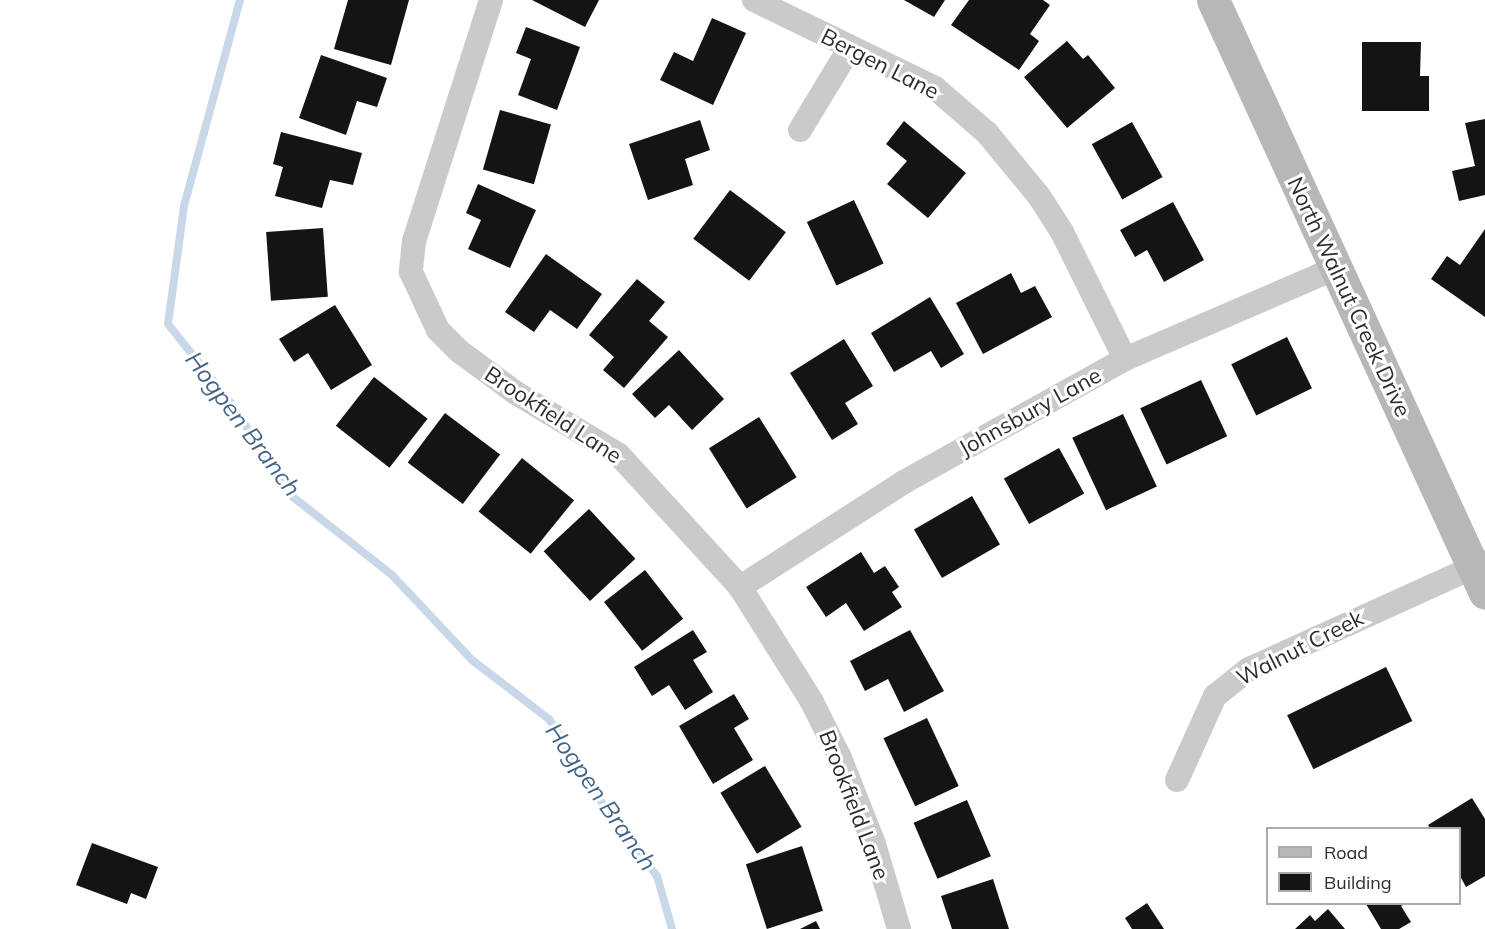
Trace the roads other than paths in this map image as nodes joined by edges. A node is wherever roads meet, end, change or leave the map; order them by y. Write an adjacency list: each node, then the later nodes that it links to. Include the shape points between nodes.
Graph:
1 (491, 0): 9 (street, Brookfield Lane, via 414,241 411,272 438,330 459,351 516,393 619,455)
2 (753, 0): 4 (street, Bergen Lane)
3 (1213, 0): 6 (main road, North Walnut Creek Drive)
4 (849, 49): 5 (street); 7 (street, Bergen Lane, via 935,88 987,133 1039,196 1062,232)
5 (800, 130)
6 (1336, 268): 7 (street, Johnsbury Lane); 8 (main road, North Walnut Creek Drive)
7 (1125, 359): 9 (street, Johnsbury Lane, via 904,482)
8 (1481, 574): 10 (street, Walnut Creek, via 1249,669 1215,696)
9 (740, 587): 11 (street, Brookfield Lane, via 812,702 840,758 874,844)
10 (1177, 780)
11 (899, 929)

